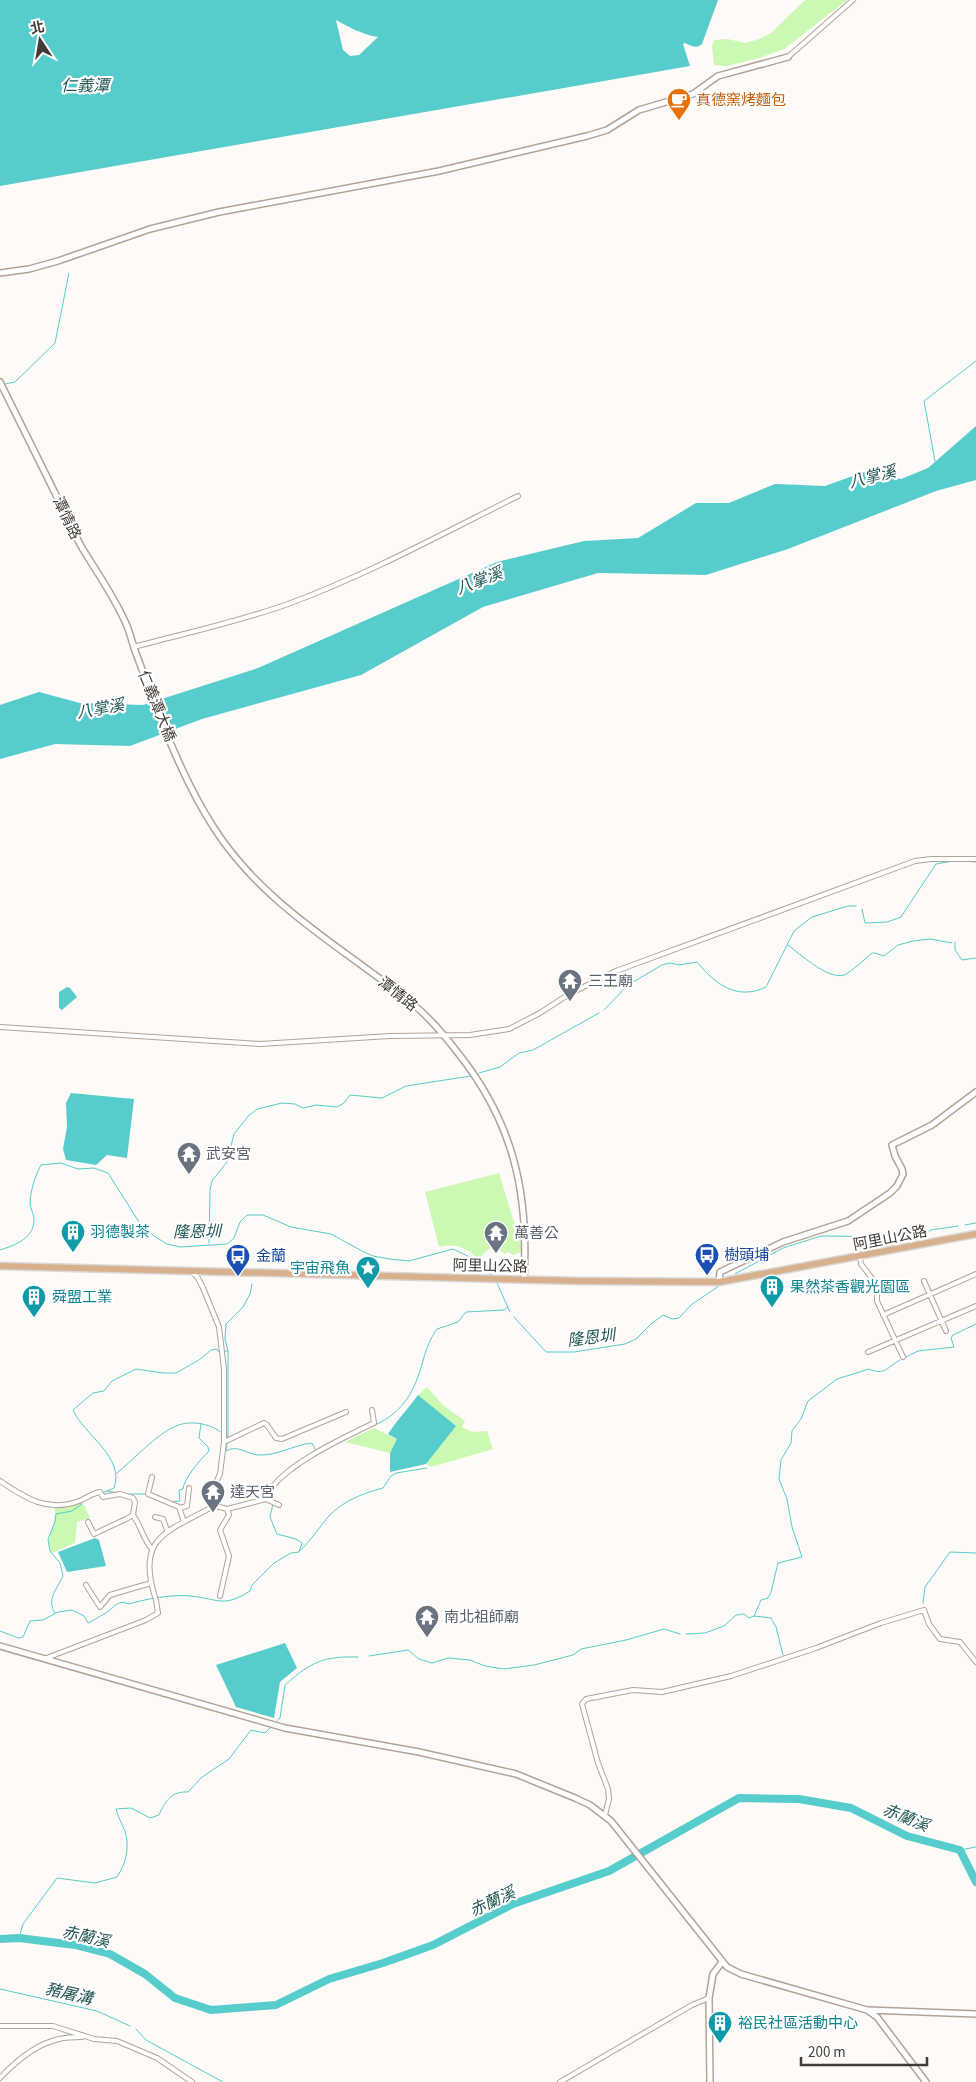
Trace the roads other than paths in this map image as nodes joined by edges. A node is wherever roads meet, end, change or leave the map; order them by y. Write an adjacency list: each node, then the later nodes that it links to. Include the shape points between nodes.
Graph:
1 (853, 0): 2 (street)
2 (788, 57): 3 (street, via 718,76 693,94 639,110 607,130 586,136 439,171 219,212 150,230 49,264)
3 (0, 273)
4 (0, 382): 6 (street, 潭情路, via 81,546 108,588)
5 (518, 496): 6 (street, via 387,562 290,603)
6 (134, 646): 7 (street, 潭情路)
7 (136, 653): 8 (street, 仁義潭大橋)
8 (179, 760): 11 (street, 潭情路, via 215,830 249,875 296,918 417,1007)
9 (976, 859): 11 (street, via 915,861 616,971 509,1028 470,1035)
10 (0, 1028): 11 (street, via 260,1044)
11 (444, 1035): 18 (street, 潭情路, via 477,1076 496,1109 509,1143 525,1219)
12 (976, 1092): 20 (street, via 932,1125 892,1145 903,1174 890,1193 848,1221 783,1242 720,1272)
13 (976, 1234): 14 (main road, 阿里山公路)
14 (860, 1256): 20 (main road, 阿里山公路); 23 (street, via 861,1264 877,1285 877,1301)
15 (0, 1266): 16 (main road, 阿里山公路)
16 (192, 1272): 18 (main road, 阿里山公路); 31 (street, via 198,1278 220,1327 224,1369)
17 (976, 1274): 21 (street)
18 (524, 1279): 20 (main road, 阿里山公路)
19 (924, 1281): 21 (street)
20 (719, 1282)
21 (930, 1294): 23 (street); 24 (street)
22 (976, 1306): 24 (street)
23 (883, 1315): 26 (street)
24 (942, 1320): 25 (street); 26 (street)
25 (946, 1331)
26 (896, 1340): 27 (street); 28 (street)
27 (868, 1352)
28 (903, 1357)
29 (372, 1410): 35 (street, via 374,1424 312,1455 278,1480)
30 (346, 1412): 31 (street, via 282,1439 276,1438 264,1423)
31 (224, 1442): 36 (street)
32 (152, 1477): 38 (street, via 148,1494)
33 (0, 1481): 40 (street, via 32,1501 51,1506 79,1501 100,1492 103,1497 120,1494 133,1498)
34 (188, 1488): 38 (street, via 186,1506)
35 (266, 1498): 37 (street); 39 (street)
36 (212, 1505): 39 (street); 43 (street)
37 (279, 1505)
38 (180, 1508): 43 (street)
39 (227, 1509): 48 (street, via 229,1515 220,1530 229,1556)
40 (132, 1515): 42 (street, via 94,1534); 45 (street)
41 (155, 1517): 44 (street, via 163,1519)
42 (88, 1522)
43 (184, 1522): 44 (street)
44 (167, 1530): 45 (street)
45 (152, 1548): 46 (street, via 149,1554)
46 (151, 1582): 47 (street, via 110,1595 100,1607); 50 (street, via 158,1613)
47 (86, 1585)
48 (220, 1596)
49 (0, 1646): 50 (street)
50 (44, 1659): 52 (street, via 285,1728 419,1752 516,1774)
51 (976, 1662): 52 (street, via 960,1642 940,1639 924,1610 731,1676 662,1692 633,1690 586,1699 582,1704 608,1789)
52 (605, 1814): 53 (street)
53 (722, 1962): 54 (street, via 713,1974); 55 (street, via 741,1974)
54 (709, 1998): 61 (street); 62 (street)
55 (867, 2010): 56 (street); 63 (street, via 877,2017)
56 (976, 2014)
57 (0, 2026): 58 (street, via 53,2026)
58 (84, 2036): 59 (street, via 56,2039 41,2046 21,2058); 60 (street, via 117,2041 157,2058)
59 (0, 2078)
60 (192, 2082)
61 (560, 2082)
62 (710, 2082)
63 (926, 2082)

